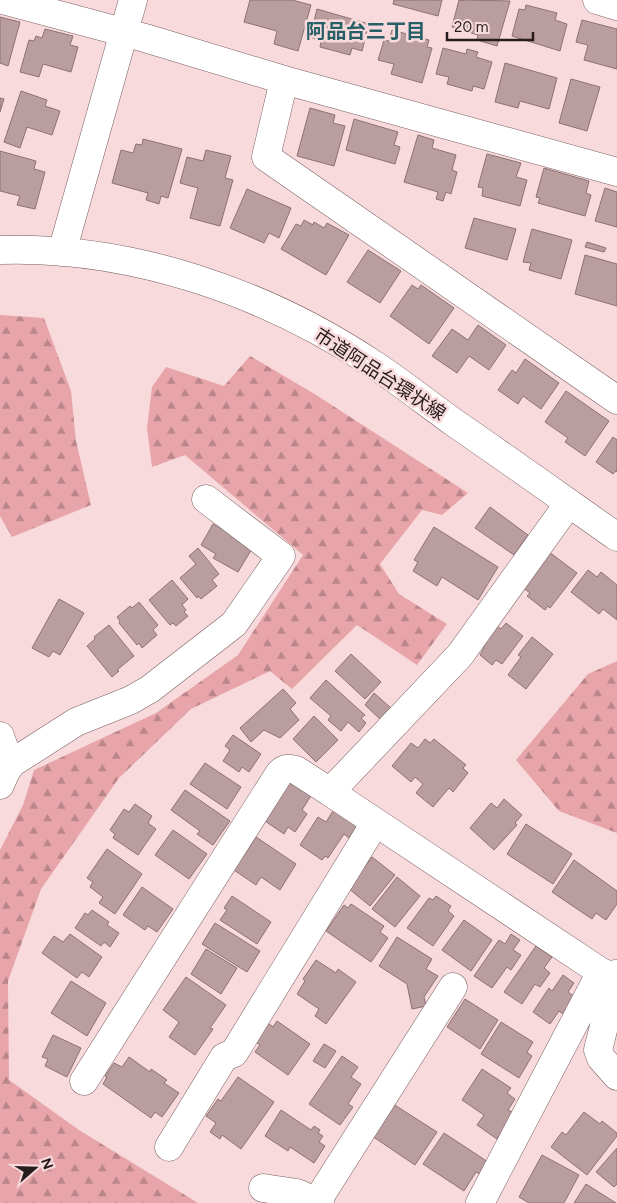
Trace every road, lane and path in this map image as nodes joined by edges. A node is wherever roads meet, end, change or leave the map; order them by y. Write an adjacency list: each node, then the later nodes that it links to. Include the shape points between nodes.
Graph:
1 (3, 0): 5 (street)
2 (133, 0): 5 (street)
3 (597, 0): 4 (street)
4 (617, 6)
5 (124, 33): 6 (street); 9 (street)
6 (284, 80): 7 (street); 10 (street, via 266,156)
7 (617, 172)
8 (0, 250): 9 (street, 市道阿品台環状線)
9 (62, 252): 12 (street, 市道阿品台環状線, via 100,256 179,273 246,298 311,328 373,364)
10 (616, 398)
11 (206, 500): 15 (street, via 281,556 243,612 228,629 150,689 76,722)
12 (569, 503): 13 (street, 市道阿品台環状線); 16 (street, via 460,656)
13 (617, 536)
14 (0, 736): 15 (street, via 6,753)
15 (6, 774)
16 (330, 792): 17 (street); 21 (street, via 296,770 283,769)
17 (375, 823): 18 (street); 22 (street, via 234,1053 224,1057)
18 (610, 974): 20 (street, via 613,990 598,1050); 25 (street)
19 (453, 987): 24 (street)
20 (617, 1076)
21 (84, 1081)
22 (169, 1147)
23 (263, 1188): 24 (street, via 296,1193)
24 (318, 1202)
25 (480, 1203)

